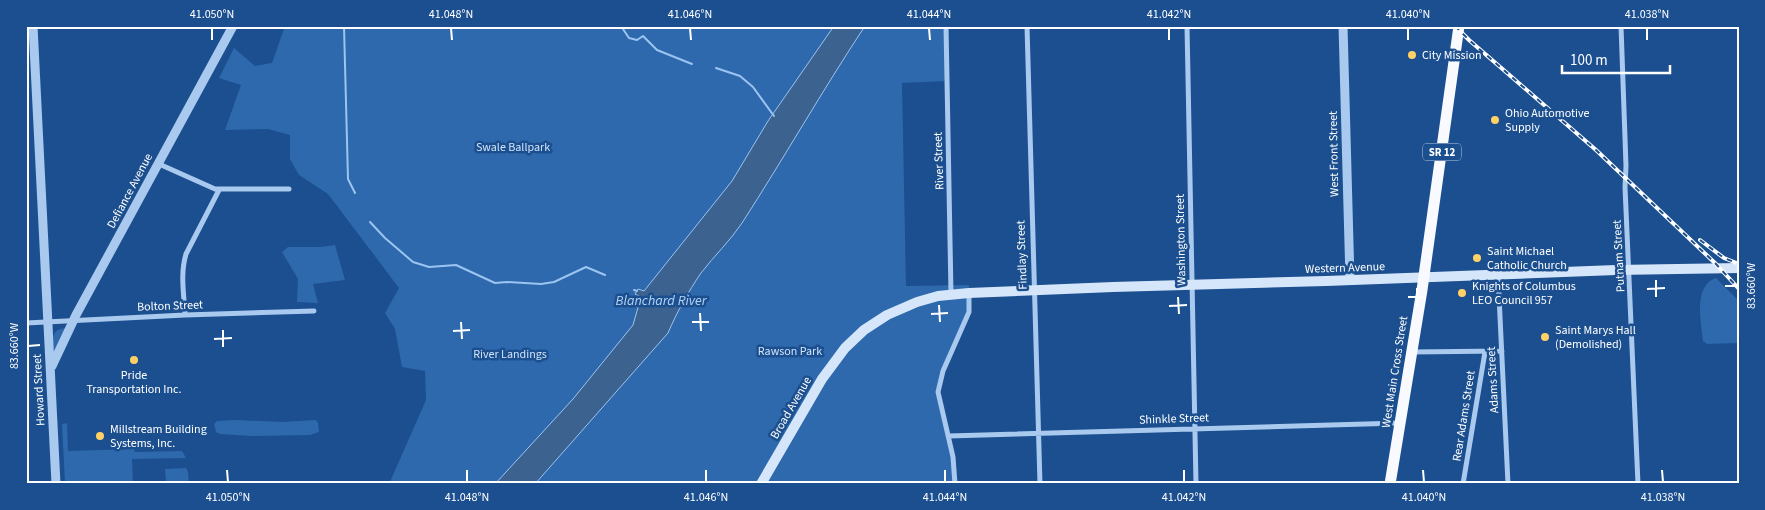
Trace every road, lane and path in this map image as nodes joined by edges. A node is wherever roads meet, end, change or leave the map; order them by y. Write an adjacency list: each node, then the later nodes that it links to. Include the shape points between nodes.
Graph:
1 (33, 26): 25 (street, Howard Street)
2 (233, 26): 9 (street, Defiance Avenue)
3 (946, 26): 20 (street, River Street)
4 (1027, 26): 18 (street, Findlay Street)
5 (1187, 26): 17 (street, Washington Street)
6 (1343, 26): 16 (street, West Front Street)
7 (1459, 26): 15 (highway, West Main Cross Street / SR 12)
8 (1621, 26): 13 (street, Putnam Street)
9 (159, 164): 11 (street); 23 (street, Defiance Avenue)
10 (289, 189): 11 (street)
11 (219, 190): 22 (street, via 183,264)
12 (1739, 268): 13 (main road, Western Avenue)
13 (1630, 270): 14 (main road, Western Avenue); 42 (street, Putnam Street)
14 (1498, 274): 15 (main road, Western Avenue); 26 (street, Adams Street)
15 (1424, 277): 16 (main road, Western Avenue); 27 (highway, West Main Cross Street / SR 12)
16 (1350, 280): 17 (main road, Western Avenue)
17 (1192, 285): 18 (main road, Western Avenue); 31 (street, Washington Street)
18 (1033, 290): 19 (main road, Western Avenue); 32 (street, Findlay Street)
19 (969, 293): 20 (main road, Western Avenue); 33 (street, via 968,312 938,386)
20 (951, 294): 35 (main road, Broad Avenue, via 897,310 864,330 845,348 822,379)
21 (314, 311): 22 (street, Bolton Street)
22 (185, 314): 23 (street, Bolton Street)
23 (74, 321): 25 (street, Bolton Street); 29 (street, Defiance Avenue)
24 (26, 323): 25 (street, Bolton Street)
25 (49, 323): 29 (street, Howard Street)
26 (1502, 351): 28 (street); 41 (street, Adams Street)
27 (1412, 352): 28 (street); 30 (highway, West Main Cross Street / SR 12)
28 (1484, 352): 40 (street, Rear Adams Street)
29 (51, 368): 34 (street, Howard Street)
30 (1400, 423): 31 (street, Shinkle Street); 39 (highway, West Main Cross Street / SR 12)
31 (1195, 429): 32 (street, Shinkle Street); 38 (street, Washington Street)
32 (1037, 433): 33 (street, Shinkle Street); 37 (street, Findlay Street)
33 (948, 436): 36 (street)
34 (56, 484)
35 (761, 484)
36 (955, 484)
37 (1040, 484)
38 (1196, 484)
39 (1390, 484)
40 (1463, 484)
41 (1508, 484)
42 (1638, 484)

